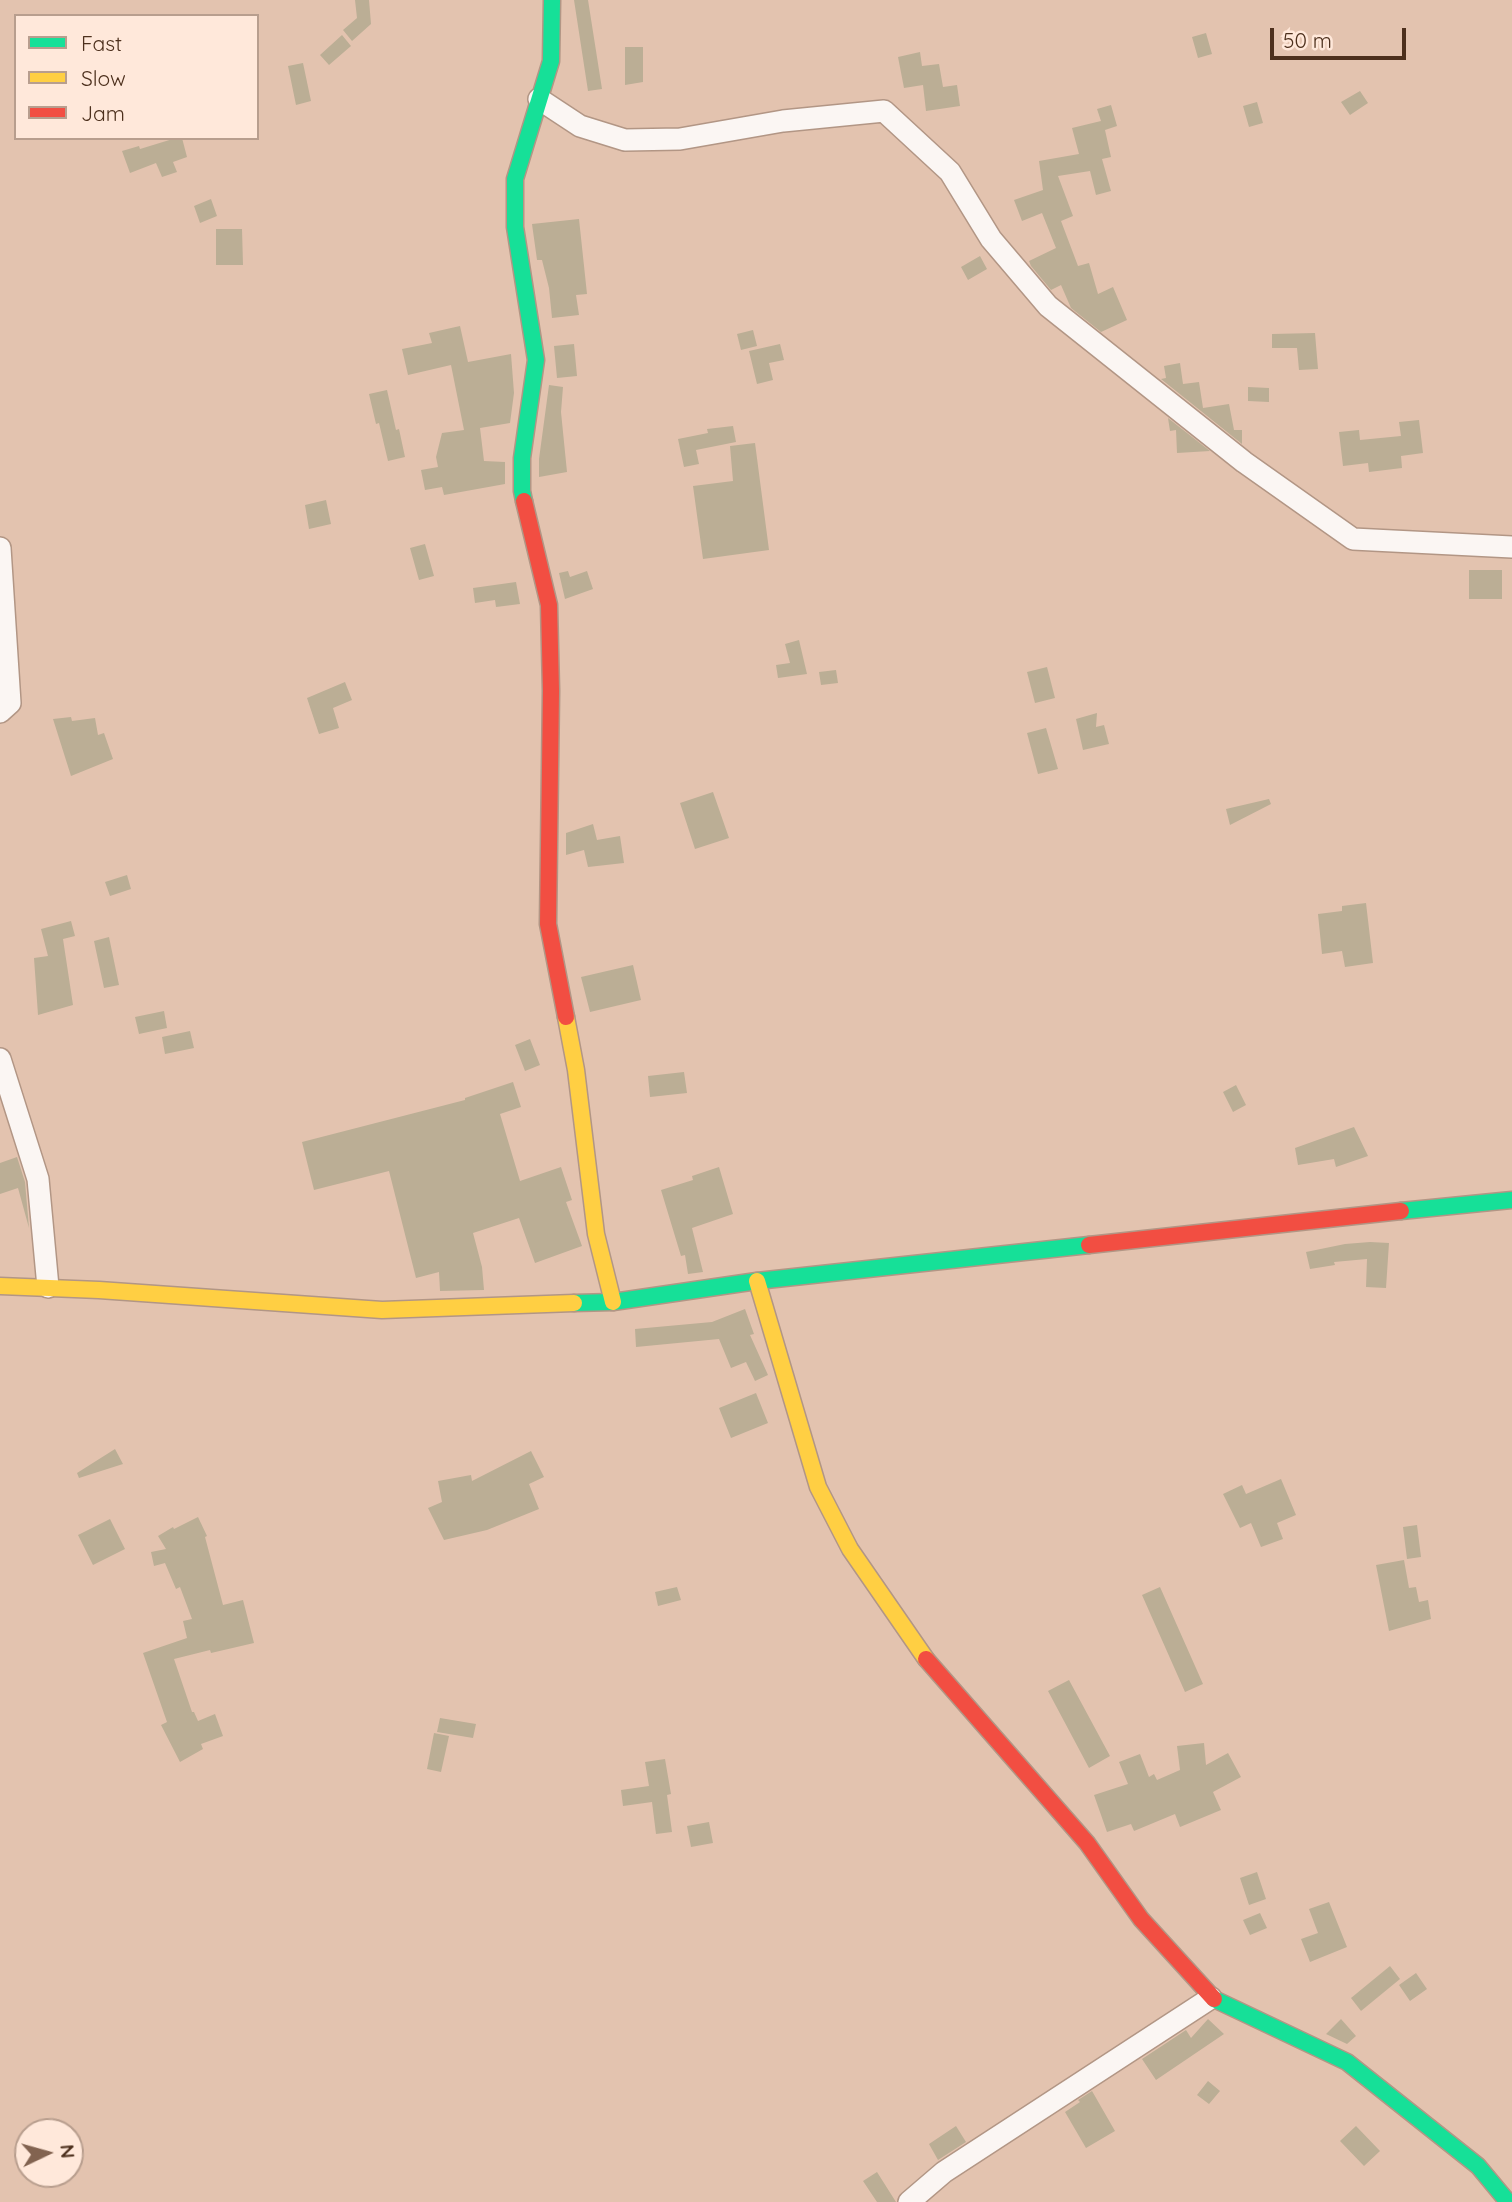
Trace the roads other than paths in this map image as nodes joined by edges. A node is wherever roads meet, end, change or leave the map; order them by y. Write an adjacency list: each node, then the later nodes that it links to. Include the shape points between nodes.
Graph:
1 (552, 0): 2 (street, via 551,61)
2 (539, 99): 3 (street, via 580,126 625,140 680,139 783,121 884,111 950,172 991,239 1048,306 1244,462 1353,540); 11 (street, via 515,179 515,227 536,360 522,458 522,491 549,604 548,924 576,1070 596,1234)
3 (1512, 547)
4 (0, 548): 5 (street, via 10,704)
5 (0, 712)
6 (0, 1059): 10 (street, via 38,1179)
7 (1512, 1200): 8 (street)
8 (757, 1281): 11 (street); 12 (street, via 818,1487 850,1549 916,1647 1087,1843 1141,1919)
9 (0, 1286): 10 (street)
10 (48, 1287): 11 (street, via 382,1310)
11 (613, 1302)
12 (1211, 1998): 13 (street, via 944,2172); 14 (street, via 1347,2062 1478,2166)
13 (909, 2202)
14 (1508, 2202)

